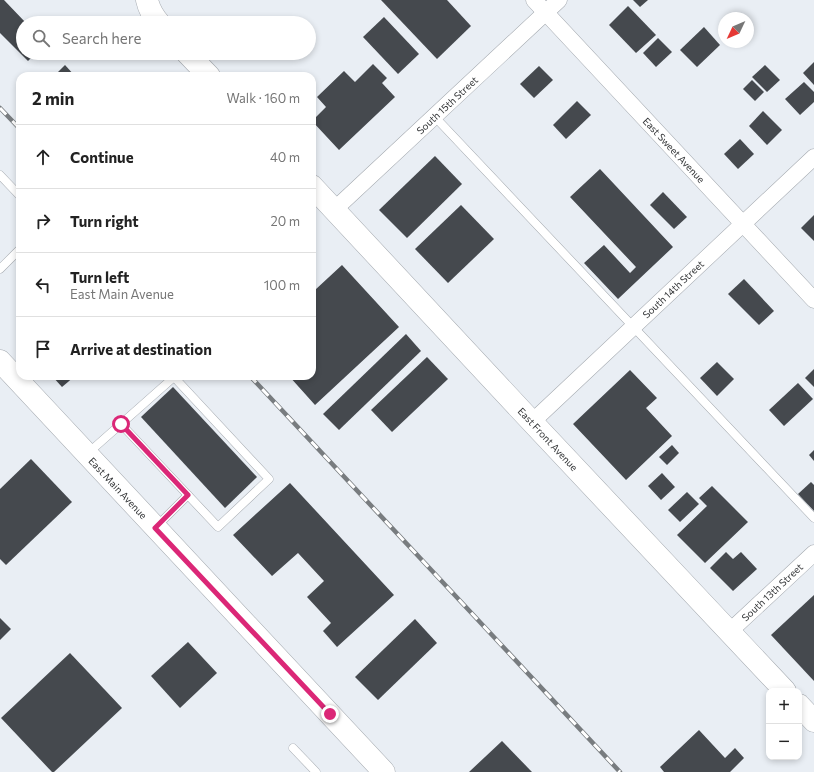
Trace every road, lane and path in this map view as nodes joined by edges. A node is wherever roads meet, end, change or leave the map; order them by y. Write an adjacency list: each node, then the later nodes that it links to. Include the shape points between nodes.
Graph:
1 (147, 0): 5 (street)
2 (534, 0): 4 (street, East Sweet Avenue)
3 (559, 0): 4 (street, South 15th Street)
4 (546, 12): 8 (street, South 15th Street); 14 (street, East Sweet Avenue)
5 (154, 16)
6 (194, 60): 7 (street)
7 (205, 72)
8 (435, 117): 13 (street, South 15th Street); 18 (lane)
9 (814, 157): 14 (street, South 14th Street)
10 (0, 175): 12 (lane)
11 (316, 190): 13 (street, East Front Avenue)
12 (16, 192)
13 (334, 210): 24 (street, East Front Avenue)
14 (742, 224): 17 (street, East Sweet Avenue); 18 (street, South 14th Street)
15 (16, 253): 16 (lane)
16 (0, 269)
17 (814, 300)
18 (633, 327): 24 (street, South 14th Street); 28 (lane)
19 (0, 361): 20 (street, East Main Avenue)
20 (16, 378)
21 (18, 380): 26 (street, East Main Avenue)
22 (171, 380): 25 (lane)
23 (177, 380): 27 (lane, via 270,479 218,527)
24 (532, 422): 31 (street, East Front Avenue)
25 (121, 424): 26 (lane); 27 (lane)
26 (87, 454): 29 (street, East Main Avenue)
27 (188, 495): 29 (lane)
28 (814, 518)
29 (155, 528): 37 (street, East Main Avenue)
30 (814, 553): 31 (street, South 13th Street)
31 (729, 632): 32 (street, East Front Avenue)
32 (782, 688)
33 (802, 708): 34 (street)
34 (814, 721)
35 (293, 748): 36 (lane)
36 (316, 772)
37 (384, 772)

